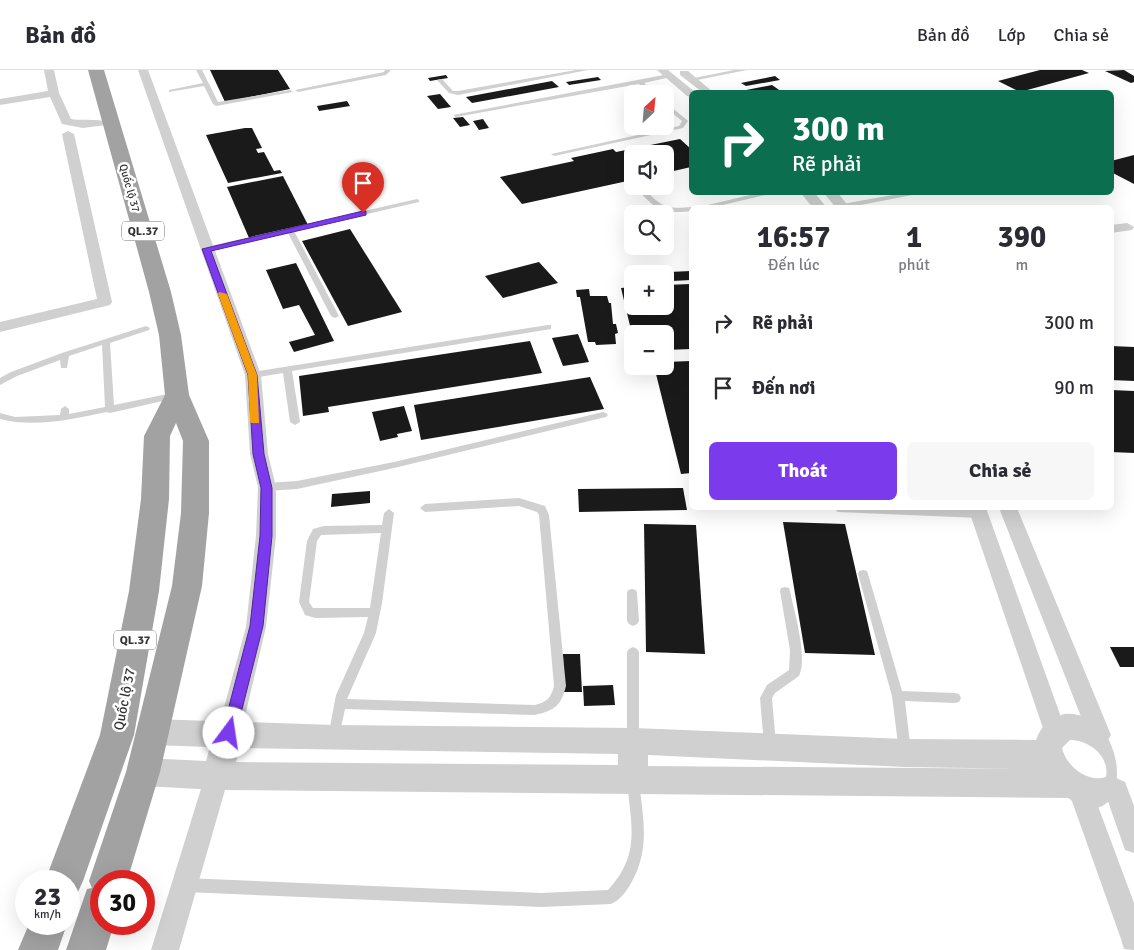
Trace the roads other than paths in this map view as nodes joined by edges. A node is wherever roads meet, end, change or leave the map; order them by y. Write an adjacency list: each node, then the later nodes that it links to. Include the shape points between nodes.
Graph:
1 (49, 70): 20 (street)
2 (96, 70): 56 (highway, Quốc lộ 37 / QL.37, via 160,292 170,335)
3 (143, 70): 45 (street, via 156,94)
4 (199, 70): 13 (lane)
5 (388, 70): 15 (lane)
6 (584, 70): 11 (lane, via 458,93 451,92)
7 (680, 70): 10 (street)
8 (744, 70): 10 (lane)
9 (666, 73): 12 (lane); 19 (street)
10 (692, 79): 16 (street)
11 (440, 80)
12 (640, 82): 14 (lane); 23 (lane)
13 (205, 84): 17 (lane); 18 (lane, via 214,103 218,104)
14 (643, 85)
15 (298, 90)
16 (706, 90)
17 (172, 92)
18 (290, 92)
19 (689, 92)
20 (54, 93): 21 (street); 24 (street, via 66,122 83,125)
21 (0, 102)
22 (674, 112): 25 (lane, via 685,121 681,127)
23 (456, 115)
24 (102, 123)
25 (674, 128)
26 (68, 134): 47 (street, via 105,302)
27 (643, 135): 28 (lane)
28 (554, 154)
29 (647, 195): 41 (lane, via 662,210)
30 (761, 195): 37 (lane)
31 (809, 195): 38 (street)
32 (832, 195): 39 (street)
33 (875, 195): 36 (lane)
34 (908, 195): 36 (lane)
35 (418, 200): 44 (lane)
36 (880, 200): 40 (lane)
37 (712, 205)
38 (818, 205)
39 (841, 205)
40 (854, 205)
41 (689, 209)
42 (1127, 227): 43 (street)
43 (1114, 229)
44 (290, 230): 45 (lane); 46 (lane)
45 (206, 249): 54 (street)
46 (335, 316)
47 (0, 326)
48 (548, 326): 53 (lane)
49 (146, 328): 50 (lane)
50 (106, 343): 51 (lane); 57 (lane)
51 (65, 355): 52 (lane); 55 (lane)
52 (64, 366)
53 (288, 370): 54 (lane); 60 (lane)
54 (252, 375): 61 (street, via 259,454)
55 (0, 382)
56 (177, 395): 57 (lane); 77 (highway, Quốc lộ 37 / QL.37, via 196,441 195,513 187,586); 79 (highway, Quốc lộ 37 / QL.37, via 157,436 155,499 144,591)
57 (110, 410): 59 (lane, via 15,420)
58 (604, 415): 61 (lane, via 394,466)
59 (0, 416)
60 (295, 422)
61 (267, 488): 78 (street, via 266,536 256,626)
62 (425, 508): 76 (lane, via 519,502 541,508 554,609 560,686 557,699 547,707 535,710)
63 (931, 510): 65 (lane)
64 (1009, 510): 83 (street)
65 (978, 511): 82 (street)
66 (389, 513): 67 (lane)
67 (387, 529): 71 (lane); 71 (lane, via 324,530 317,532 312,541 304,602 306,609 316,613)
68 (863, 574): 74 (lane)
69 (785, 591): 84 (lane, via 796,650 795,672 771,689 766,698)
70 (632, 593): 72 (lane)
71 (375, 612): 76 (lane, via 370,633 344,689)
72 (634, 621)
73 (633, 652): 81 (lane)
74 (898, 696): 75 (lane); 85 (lane)
75 (954, 698)
76 (341, 704): 80 (lane)
77 (152, 732): 78 (street); 79 (highway); 87 (highway, Quốc lộ 37 / QL.37)
78 (229, 733): 80 (street); 88 (street)
79 (117, 734): 86 (highway, Quốc lộ 37 / QL.37)
80 (334, 738): 81 (street); 89 (street)
81 (633, 741): 84 (street); 90 (street)
82 (1051, 743): 83 (street, via 1064,727 1075,727); 85 (street); 92 (street, via 1055,769)
83 (1116, 744): 91 (street, via 1125,770)
84 (771, 748): 85 (street)
85 (905, 753)
86 (104, 772): 87 (highway); 94 (highway, Quốc lộ 37 / QL.37)
87 (143, 772): 88 (street); 95 (highway, Quốc lộ 37 / QL.37)
88 (217, 776): 89 (street); 96 (street)
89 (327, 776): 90 (street)
90 (633, 781): 92 (street); 96 (lane, via 638,846 636,862 625,883 610,897 541,900)
91 (1125, 784): 92 (street, via 1100,794); 93 (street)
92 (1075, 787): 99 (street)
93 (1134, 841)
94 (68, 870)
95 (112, 870)
96 (185, 884): 102 (street)
97 (44, 935): 100 (highway)
98 (91, 935): 101 (highway)
99 (1134, 939)
100 (38, 950)
101 (86, 950)
102 (165, 950)

